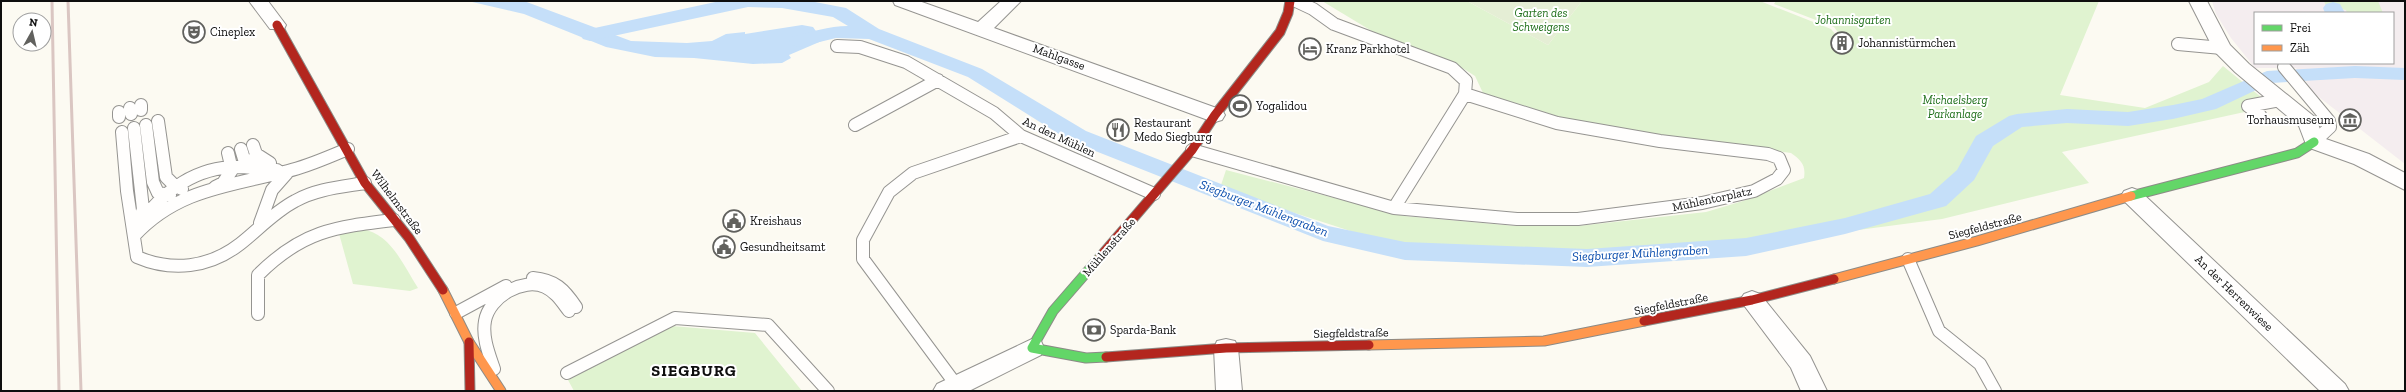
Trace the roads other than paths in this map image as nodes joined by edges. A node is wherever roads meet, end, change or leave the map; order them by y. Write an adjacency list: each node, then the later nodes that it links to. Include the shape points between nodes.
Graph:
1 (258, 1): 7 (street)
2 (902, 1): 8 (street, Mahlgasse)
3 (1012, 1): 8 (street)
4 (1290, 1): 16 (street, Mühlenstraße, via 1280,32)
5 (1296, 1): 14 (lane, via 1334,24 1452,68 1466,81)
6 (2198, 1): 11 (street)
7 (277, 25): 27 (street, Wilhelmstraße)
8 (982, 29): 16 (street, Mahlgasse)
9 (2178, 44): 11 (lane)
10 (837, 46): 13 (lane, An den Mühlen, via 860,47 906,62)
11 (2222, 48): 15 (street)
12 (2289, 72): 24 (lane, via 2329,121 2330,127)
13 (938, 80): 20 (lane); 23 (lane, An den Mühlen, via 994,113)
14 (1465, 94): 40 (lane); 40 (lane, Mühlentorplatz, via 1557,123 1768,154 1779,158 1784,170 1777,179 1754,190 1702,203 1578,219 1459,215)
15 (2277, 98): 17 (lane, via 2248,106); 24 (street, via 2309,123)
16 (1215, 115): 28 (street, Mühlenstraße)
17 (2260, 115)
18 (158, 121): 35 (lane, via 166,177)
19 (146, 125): 37 (lane, via 153,182 158,193)
20 (855, 125)
21 (134, 128): 43 (lane, via 143,208)
22 (122, 132): 43 (lane)
23 (1021, 136): 38 (lane, An den Mühlen); 53 (lane, via 913,173 890,192 863,240 863,260)
24 (2314, 142): 34 (street, via 2334,147); 39 (street, Siegfeldstraße, via 2297,153)
25 (253, 145): 32 (lane, via 256,154 266,161)
26 (240, 149): 32 (lane, via 244,159 260,165)
27 (348, 149): 32 (lane); 33 (street, Wilhelmstraße)
28 (1192, 150): 38 (street, Mühlenstraße); 40 (lane)
29 (228, 153): 31 (lane)
30 (216, 157): 31 (lane)
31 (226, 168): 32 (lane); 35 (lane); 36 (lane, via 219,182)
32 (292, 170): 36 (lane); 42 (lane, via 277,180 270,190)
33 (365, 183): 41 (street, Wilhelmstraße); 42 (lane, via 314,192 295,200)
34 (2405, 183)
35 (176, 186): 36 (lane, via 189,192); 37 (lane)
36 (205, 192): 37 (lane, via 176,196); 43 (lane, via 162,211 141,227)
37 (165, 194): 43 (lane, via 150,210)
38 (1154, 194): 49 (street, Mühlenstraße, via 1053,312)
39 (2132, 196): 44 (street, Siegfeldstraße); 59 (street, An der Herrenwiese)
40 (1394, 208)
41 (394, 220): 46 (street, Wilhelmstraße, via 439,281); 47 (lane, via 329,228 300,239 269,262 258,275)
42 (259, 225): 43 (lane, via 239,245 223,256 202,263 172,268 151,264 138,257)
43 (134, 236)
44 (1908, 259): 45 (street, Siegfeldstraße); 58 (lane, via 1939,331 1980,364)
45 (1752, 300): 50 (street, Siegfeldstraße, via 1544,340); 57 (street, via 1801,363)
46 (456, 313): 48 (street, Wilhelmstraße); 52 (lane, via 500,289 532,278 550,280 563,288 572,309 556,293 542,286 528,285 505,294 486,314 484,331)
47 (258, 314)
48 (469, 342): 52 (street, Wilhelmstraße); 54 (street)
49 (1032, 348): 50 (street, Siegfeldstraße, via 1086,358); 53 (street)
50 (1226, 348): 56 (street)
51 (567, 373): 55 (lane, via 675,318 768,325)
52 (499, 388)
53 (952, 388)
54 (470, 391)
55 (828, 391)
56 (1229, 391)
57 (1814, 391)
58 (1996, 391)
59 (2336, 391)

